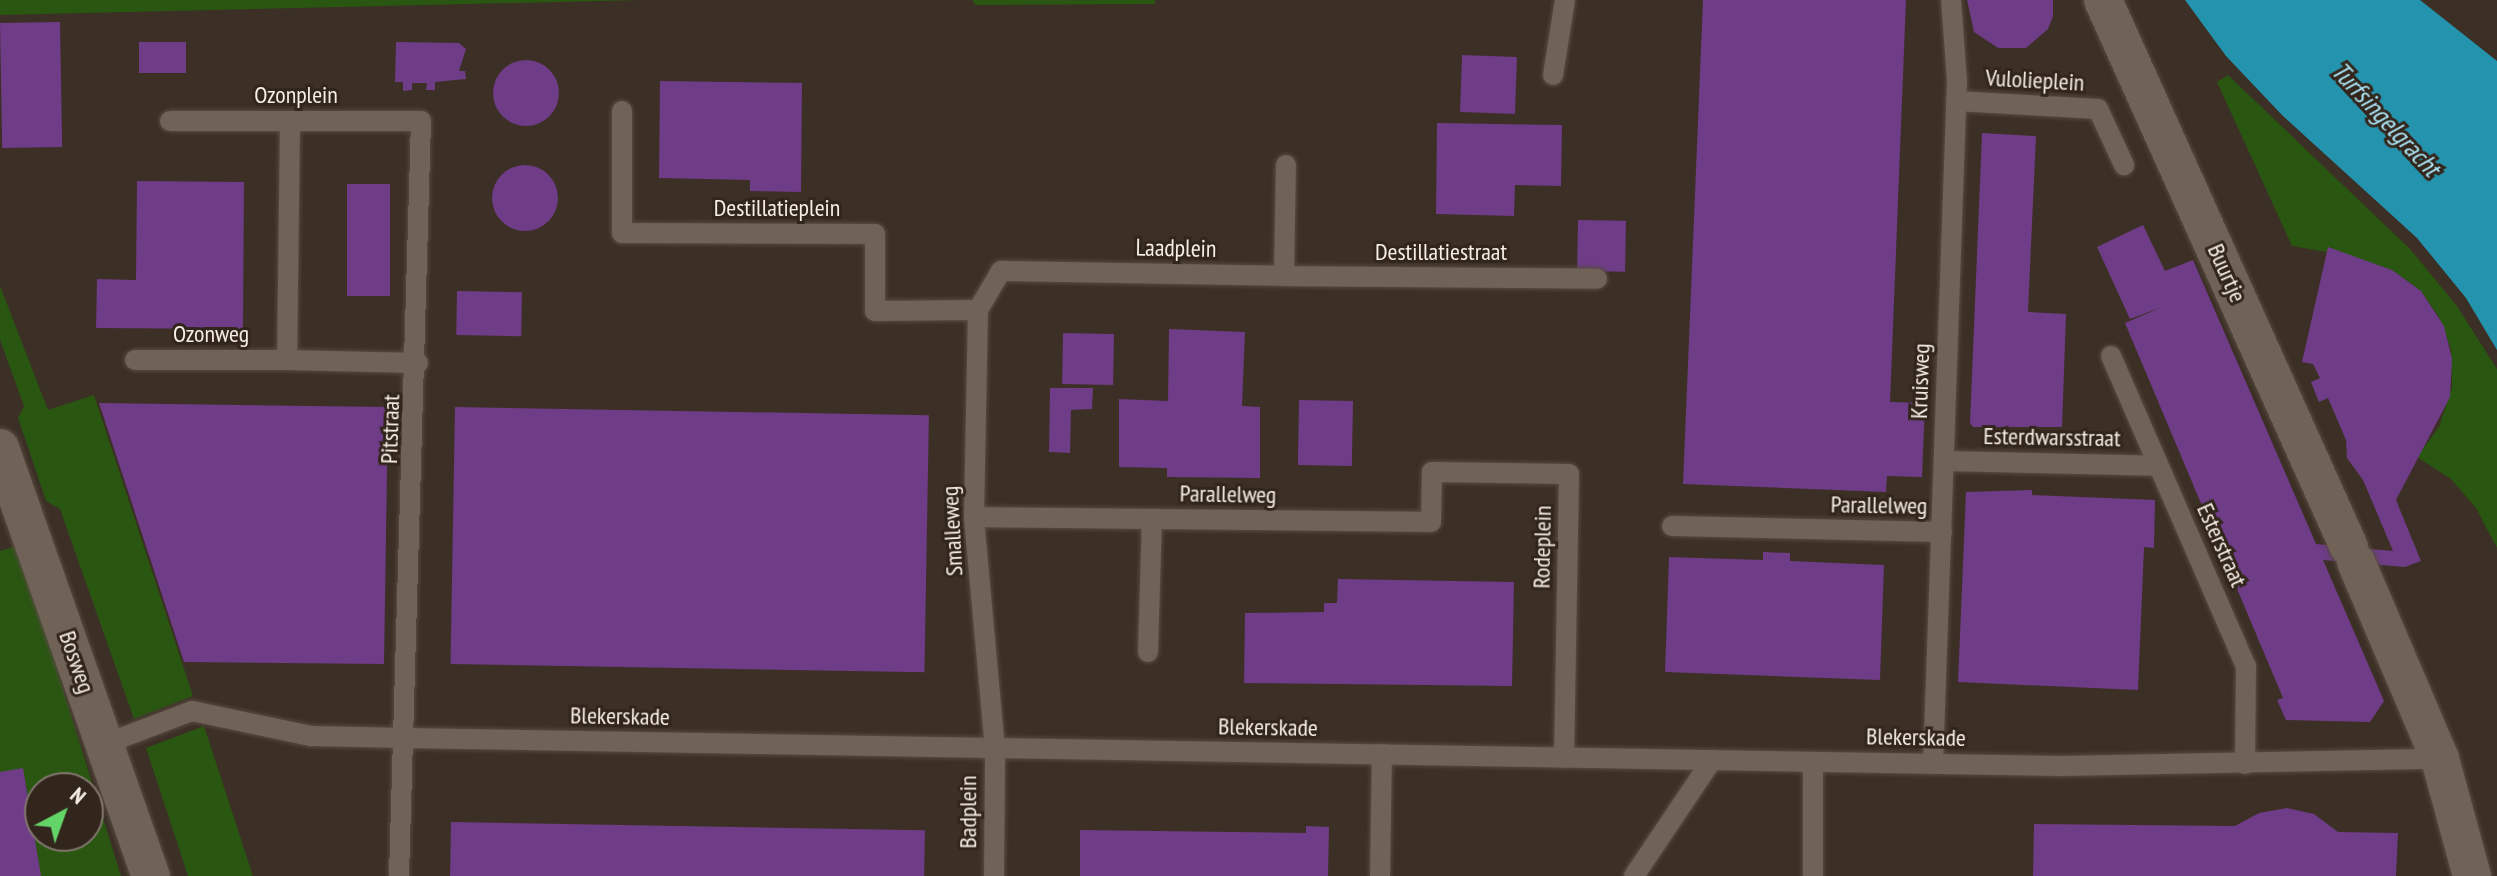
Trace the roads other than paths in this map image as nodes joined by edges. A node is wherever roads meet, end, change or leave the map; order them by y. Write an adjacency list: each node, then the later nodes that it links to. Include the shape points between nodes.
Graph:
1 (1565, 0): 4 (lane)
2 (1951, 0): 5 (lane, Kruisweg)
3 (2103, 0): 34 (street, Buurtje)
4 (1553, 75)
5 (1956, 101): 11 (lane, Vulolieplein, via 2098,109); 20 (lane, Kruisweg)
6 (622, 111): 14 (lane, Destillatieplein, via 622,233 875,234 875,311)
7 (170, 121): 8 (lane, Ozonplein)
8 (290, 121): 9 (lane, Ozonplein); 17 (lane)
9 (421, 121): 18 (lane, Pitstraat)
10 (1286, 165): 12 (lane)
11 (2124, 165)
12 (1284, 276): 13 (lane, Destillatiestraat); 14 (lane, Laadplein, via 1001,271)
13 (1597, 279)
14 (978, 310): 24 (lane, Smalleweg)
15 (2111, 356): 21 (lane, Esterstraat)
16 (135, 360): 17 (lane, Ozonweg)
17 (287, 360): 18 (lane, Ozonweg)
18 (418, 363): 29 (lane, Pitstraat)
19 (0, 448): 23 (street, Bosweg)
20 (1944, 461): 21 (lane, Esterdwarsstraat); 27 (lane, Kruisweg)
21 (2158, 466): 38 (lane, Esterstraat, via 2246,666)
22 (1432, 472): 25 (lane, Parallelweg, via 1431,522); 33 (lane, Rodeplein, via 1569,474)
23 (9, 502): 30 (street, Bosweg)
24 (974, 517): 25 (lane, Parallelweg); 31 (lane, Smalleweg)
25 (1152, 519): 28 (lane)
26 (1672, 526): 27 (lane, Parallelweg)
27 (1942, 532): 37 (lane, Kruisweg)
28 (1148, 652)
29 (405, 738): 30 (lane, Blekerskade, via 311,736 192,711); 31 (lane, Blekerskade); 40 (lane, Pitstraat)
30 (105, 744): 39 (street, Bosweg)
31 (995, 749): 32 (lane, Blekerskade); 41 (lane, Badplein)
32 (1382, 754): 33 (lane, Blekerskade); 42 (lane)
33 (1564, 758): 35 (lane, Blekerskade)
34 (2440, 759): 38 (lane, Blekerskade); 45 (street, Buurtje)
35 (1712, 760): 36 (lane, Blekerskade); 43 (lane)
36 (1813, 762): 37 (lane, Blekerskade); 44 (lane)
37 (1933, 764): 38 (lane, Blekerskade)
38 (2245, 764)
39 (151, 876)
40 (399, 876)
41 (994, 876)
42 (1380, 876)
43 (1634, 876)
44 (1813, 876)
45 (2472, 876)

